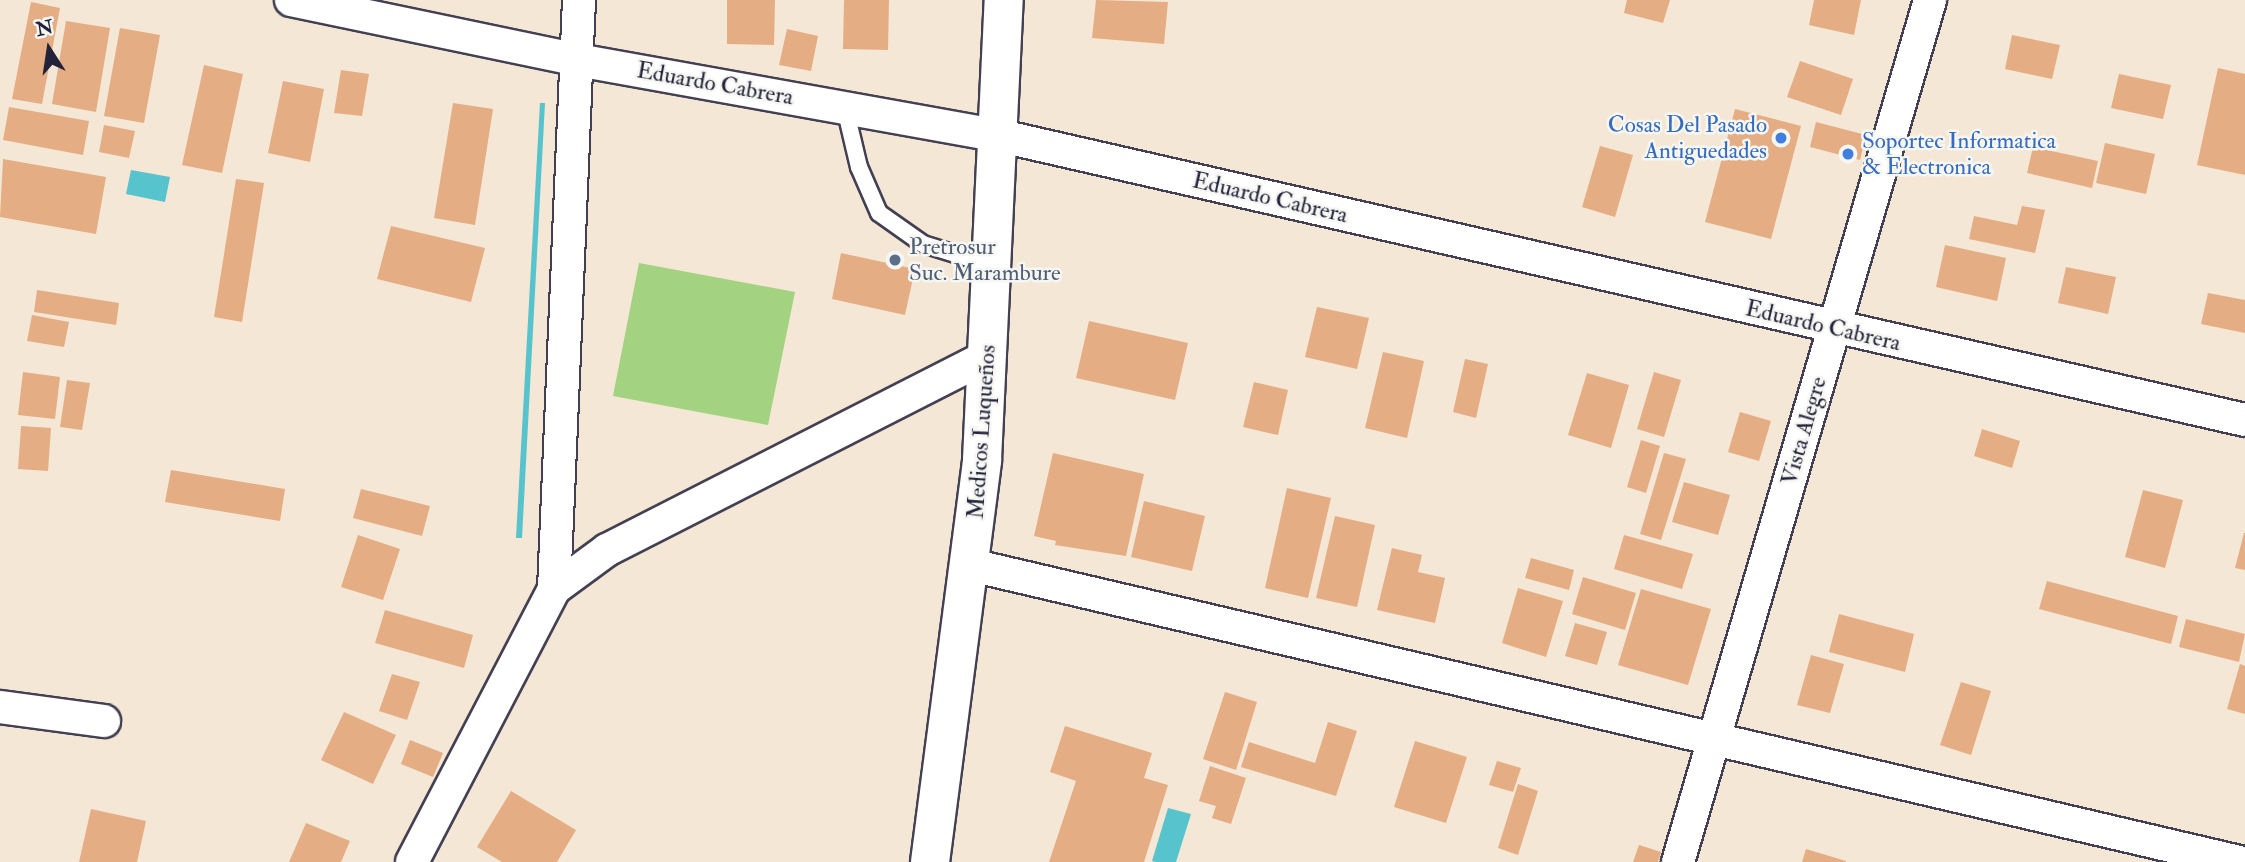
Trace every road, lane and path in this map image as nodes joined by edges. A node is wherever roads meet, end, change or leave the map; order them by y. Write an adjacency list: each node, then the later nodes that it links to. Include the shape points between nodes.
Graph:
1 (291, 0): 5 (street, Eduardo Cabrera)
2 (579, 0): 5 (street)
3 (1004, 0): 7 (street, Medicos Luqueños)
4 (1930, 0): 9 (street, Vista Alegre)
5 (578, 60): 6 (street, Eduardo Cabrera); 13 (street)
6 (845, 108): 7 (street, Eduardo Cabrera); 8 (lane, via 859,167 879,213 923,244)
7 (1001, 136): 8 (street, Medicos Luqueños); 9 (street, Eduardo Cabrera)
8 (993, 266): 10 (street, Medicos Luqueños)
9 (1834, 329): 11 (street, Eduardo Cabrera); 16 (street, Vista Alegre)
10 (989, 355): 12 (street, Medicos Luqueños); 13 (street, via 607,550)
11 (2245, 420)
12 (971, 565): 16 (street); 18 (street, Medicos Luqueños)
13 (554, 589): 17 (street)
14 (0, 707): 15 (street)
15 (104, 720)
16 (1714, 738): 19 (street, Vista Alegre); 20 (street)
17 (412, 862)
18 (930, 862)
19 (1678, 862)
20 (2239, 862)

